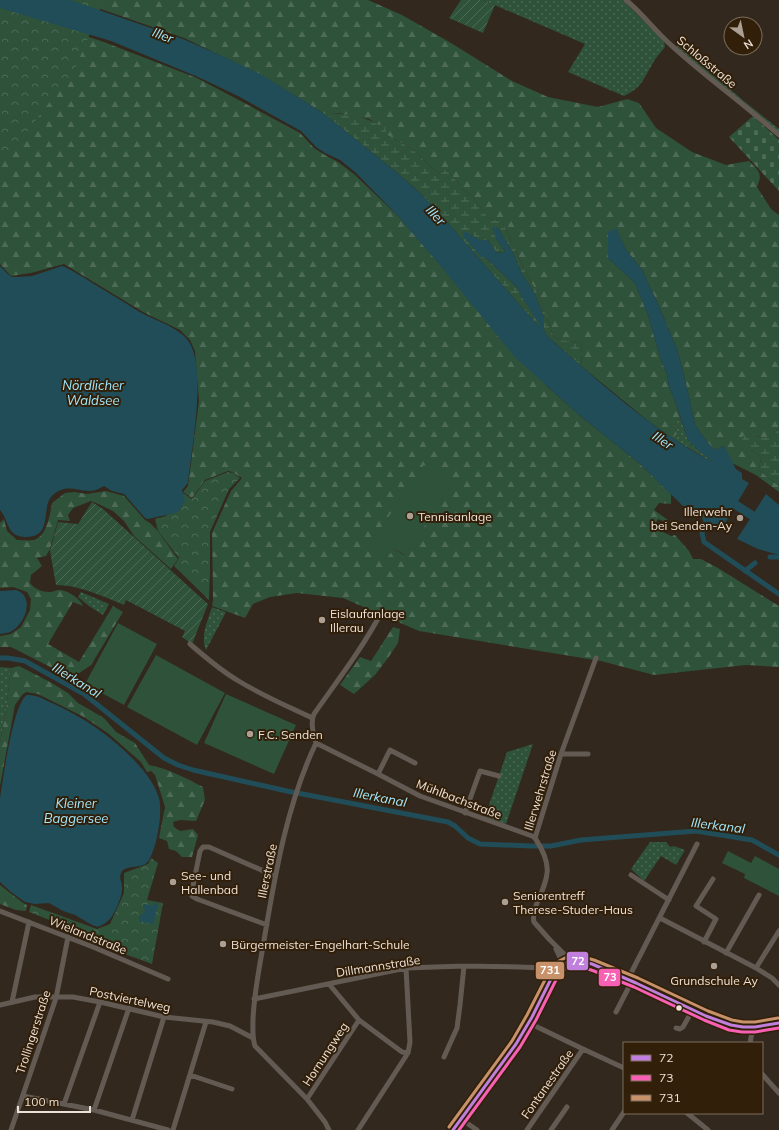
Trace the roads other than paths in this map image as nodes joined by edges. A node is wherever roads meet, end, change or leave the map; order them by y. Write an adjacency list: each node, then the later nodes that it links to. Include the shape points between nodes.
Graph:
1 (626, 0): 2 (street, Schloßstraße, via 670,45)
2 (779, 135)
3 (381, 613): 6 (street)
4 (190, 644): 6 (street, via 236,680)
5 (596, 658): 8 (street, Illerwehrstraße)
6 (312, 718): 7 (street)
7 (316, 743): 11 (street, Mühlbachstraße); 17 (street, Illerstraße, via 294,801)
8 (561, 754): 9 (street); 14 (street, Illerwehrstraße)
9 (588, 754)
10 (415, 763): 11 (street, Mühlbachstraße, via 390,750)
11 (378, 774): 13 (street, Mühlbachstraße, via 420,796)
12 (499, 776): 13 (street, via 480,771)
13 (465, 813): 14 (street, Mühlbachstraße, via 532,836)
14 (535, 840): 28 (street, Illerwehrstraße, via 546,860 548,873 533,919)
15 (697, 844): 20 (street)
16 (631, 875): 20 (street)
17 (275, 876): 24 (street, Illerstraße); 24 (street, via 209,847 203,847 200,850 192,891 192,896 198,899)
18 (713, 878): 27 (street, via 696,906 716,918)
19 (759, 896): 29 (street)
20 (668, 900): 22 (street)
21 (0, 911): 23 (street, Wielandstraße)
22 (660, 918): 27 (street); 37 (street)
23 (29, 922): 26 (street, Wielandstraße); 42 (street)
24 (267, 926): 41 (street, Illerstraße)
25 (779, 932): 34 (street)
26 (68, 937): 36 (street, Wielandstraße); 40 (street, Trollingerstraße)
27 (704, 942): 29 (street)
28 (554, 944): 30 (street, Illerwehrstraße); 31 (street, Illerwehrstraße)
29 (726, 953): 34 (street)
30 (571, 961): 31 (main road); 37 (main road, via 590,964)
31 (563, 964): 35 (main road)
32 (464, 966): 33 (street, Dillmannstraße); 35 (street, Dillmannstraße, via 544,968); 59 (street, via 457,1028)
33 (406, 968): 38 (street, Dillmannstraße); 58 (street, via 410,1042)
34 (756, 968): 39 (street)
35 (554, 971): 51 (main road)
36 (168, 979)
37 (630, 980): 46 (main road); 47 (street)
38 (329, 984): 41 (street, Dillmannstraße); 49 (street)
39 (779, 985)
40 (56, 998): 42 (street, Postviertelweg, via 35,997); 43 (street, Postviertelweg, via 73,997); 65 (street, Trollingerstraße)
41 (254, 999): 55 (street, Illerstraße)
42 (12, 1002): 44 (street, Postviertelweg)
43 (100, 1002): 45 (street, Postviertelweg); 67 (street)
44 (0, 1005)
45 (129, 1008): 48 (street, Postviertelweg); 69 (street)
46 (693, 1010): 53 (main road, via 732,1025); 54 (street, via 682,1027)
47 (616, 1012)
48 (164, 1017): 50 (street, Postviertelweg); 73 (street)
49 (359, 1020): 58 (street, via 402,1052); 66 (street, Hornungweg)
50 (206, 1022): 55 (street, Postviertelweg, via 230,1026); 61 (street)
51 (529, 1023): 57 (street); 72 (main road, via 499,1069)
52 (779, 1023): 53 (main road)
53 (754, 1027): 56 (street)
54 (676, 1028)
55 (252, 1038): 66 (street, via 259,1051)
56 (750, 1042)
57 (583, 1049): 60 (street); 81 (street, Fontanestraße)
58 (408, 1053): 78 (street)
59 (444, 1057)
60 (623, 1068)
61 (190, 1075): 63 (street); 76 (street)
62 (763, 1075): 64 (street)
63 (232, 1089)
64 (779, 1093)
65 (23, 1096): 67 (street); 74 (street, Trollingerstraße)
66 (308, 1099): 77 (street)
67 (64, 1104): 69 (street)
68 (567, 1107): 82 (street)
69 (94, 1110): 73 (street)
70 (623, 1114): 83 (street)
71 (688, 1114): 84 (street)
72 (461, 1119): 79 (main road); 80 (street)
73 (132, 1120): 75 (street)
74 (11, 1130)
75 (168, 1130)
76 (173, 1130)
77 (329, 1130)
78 (358, 1130)
79 (453, 1130)
80 (477, 1130)
81 (527, 1130)
82 (551, 1130)
83 (612, 1130)
84 (708, 1130)

